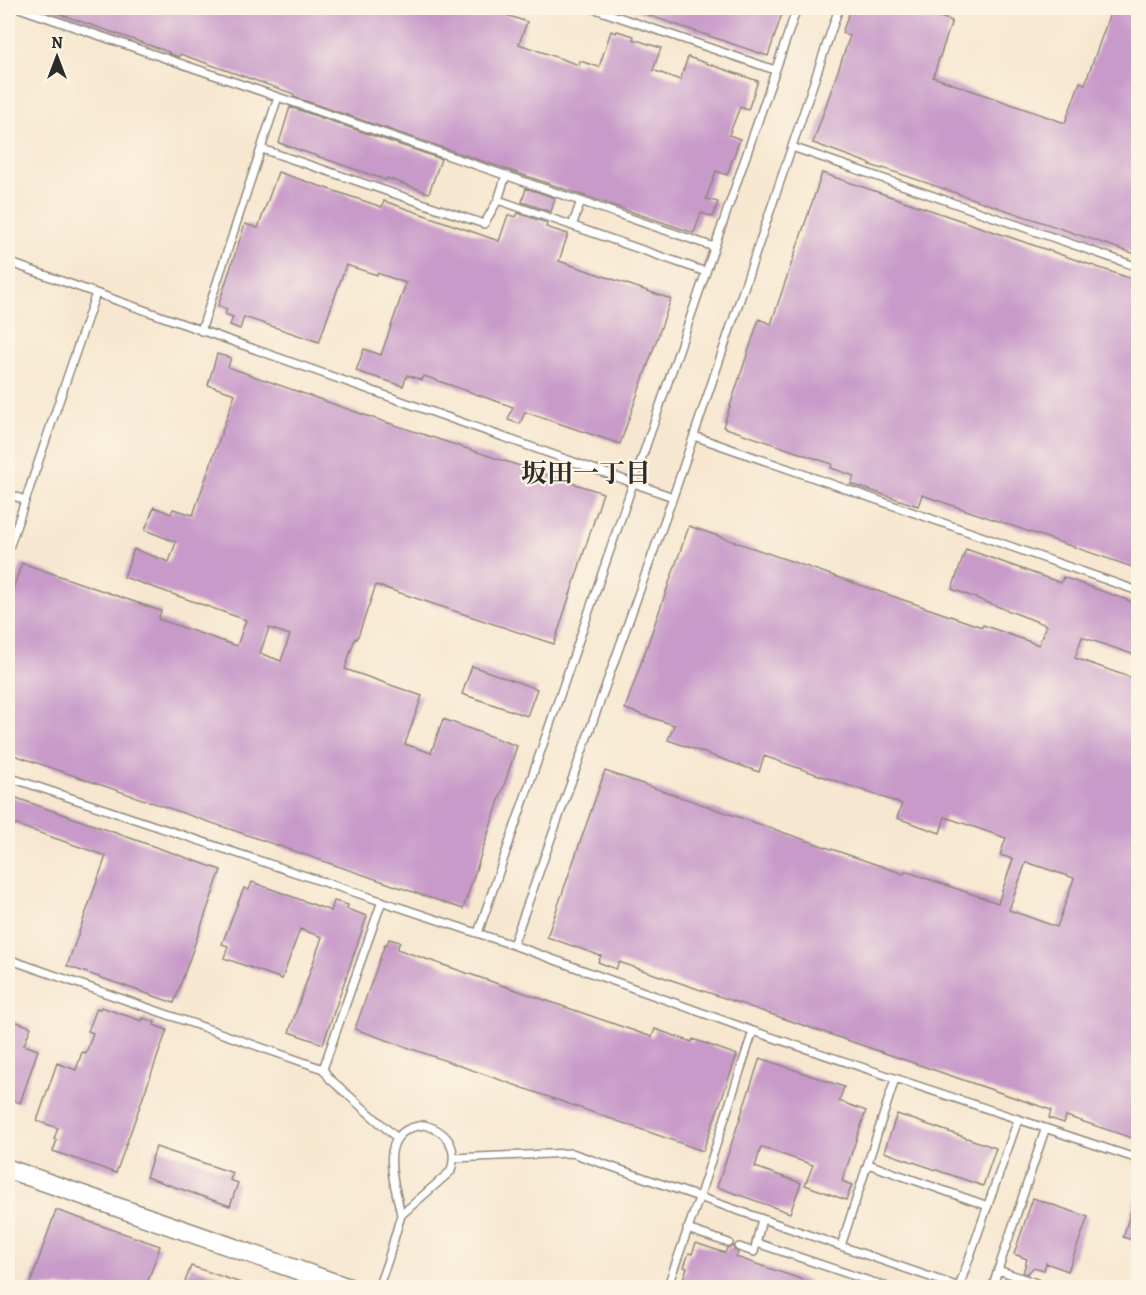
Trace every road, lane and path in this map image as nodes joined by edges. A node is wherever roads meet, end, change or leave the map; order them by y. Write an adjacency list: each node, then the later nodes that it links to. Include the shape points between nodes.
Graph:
1 (18, 8): 5 (lane)
2 (592, 8): 6 (lane)
3 (797, 8): 6 (lane)
4 (839, 8): 8 (lane)
5 (39, 11): 7 (lane)
6 (775, 70): 14 (lane)
7 (278, 97): 9 (lane); 10 (lane)
8 (792, 147): 16 (lane); 20 (lane)
9 (262, 149): 11 (lane, via 484,224); 19 (lane)
10 (506, 175): 11 (lane); 12 (lane)
11 (498, 200): 13 (lane)
12 (581, 201): 13 (lane); 14 (lane)
13 (572, 226): 17 (lane)
14 (714, 247): 17 (lane)
15 (8, 262): 18 (lane)
16 (1138, 267)
17 (706, 272): 21 (lane)
18 (96, 293): 19 (lane); 24 (lane)
19 (201, 331): 21 (lane)
20 (694, 436): 23 (lane); 26 (lane)
21 (633, 483): 23 (lane); 29 (lane)
22 (8, 494): 24 (lane)
23 (673, 497): 30 (lane)
24 (25, 500): 25 (lane)
25 (8, 551)
26 (1138, 591)
27 (8, 777): 28 (lane)
28 (382, 901): 29 (lane); 33 (lane)
29 (478, 933): 30 (lane)
30 (513, 945): 32 (lane)
31 (8, 959): 33 (lane)
32 (753, 1031): 34 (lane); 42 (lane)
33 (323, 1069): 37 (lane)
34 (895, 1079): 35 (lane); 40 (lane)
35 (1018, 1120): 36 (lane); 43 (lane)
36 (1045, 1130): 39 (lane); 51 (lane)
37 (397, 1138): 38 (lane, via 414,1126 435,1128 450,1141); 44 (lane, via 391,1158)
38 (454, 1158): 42 (lane, via 572,1153); 44 (lane, via 451,1171)
39 (1138, 1159)
40 (868, 1164): 43 (lane); 49 (lane)
41 (8, 1169): 52 (street)
42 (699, 1197): 45 (lane); 46 (lane)
43 (988, 1206): 56 (lane)
44 (401, 1215): 53 (lane)
45 (762, 1219): 47 (lane); 49 (lane)
46 (687, 1229): 48 (lane); 54 (lane)
47 (756, 1243): 50 (lane, via 754,1252); 55 (lane)
48 (729, 1244)
49 (841, 1246): 56 (lane)
50 (740, 1247)
51 (998, 1270): 57 (lane); 58 (lane)
52 (350, 1287)
53 (378, 1287)
54 (667, 1287)
55 (890, 1287)
56 (960, 1287)
57 (992, 1287)
58 (1051, 1287)

